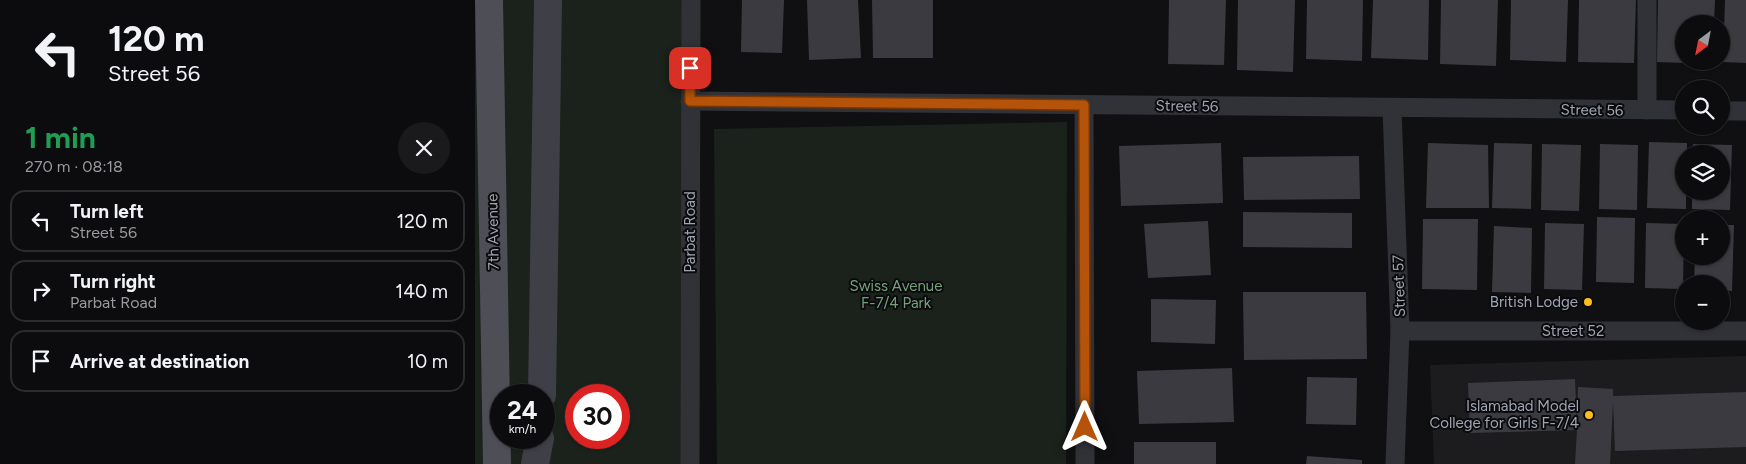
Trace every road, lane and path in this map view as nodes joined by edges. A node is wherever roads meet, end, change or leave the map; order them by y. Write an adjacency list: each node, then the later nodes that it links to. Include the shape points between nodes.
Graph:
1 (489, 0): 16 (main road, 7th Avenue)
2 (548, 0): 14 (main road)
3 (691, 0): 5 (street, Parbat Road)
4 (1647, 0): 8 (street)
5 (690, 101): 6 (street, Street 56); 18 (street, Parbat Road)
6 (1084, 105): 7 (street, Street 56); 19 (street)
7 (1392, 108): 8 (street, Street 56); 12 (street, Street 57)
8 (1647, 110): 9 (street, Street 56)
9 (1675, 110)
10 (1730, 111): 11 (street)
11 (1746, 111)
12 (1400, 331): 13 (street, Street 52); 20 (street, Street 57)
13 (1746, 331)
14 (542, 384)
15 (538, 449): 17 (main road)
16 (497, 464)
17 (535, 464)
18 (690, 464)
19 (1085, 464)
20 (1395, 464)

